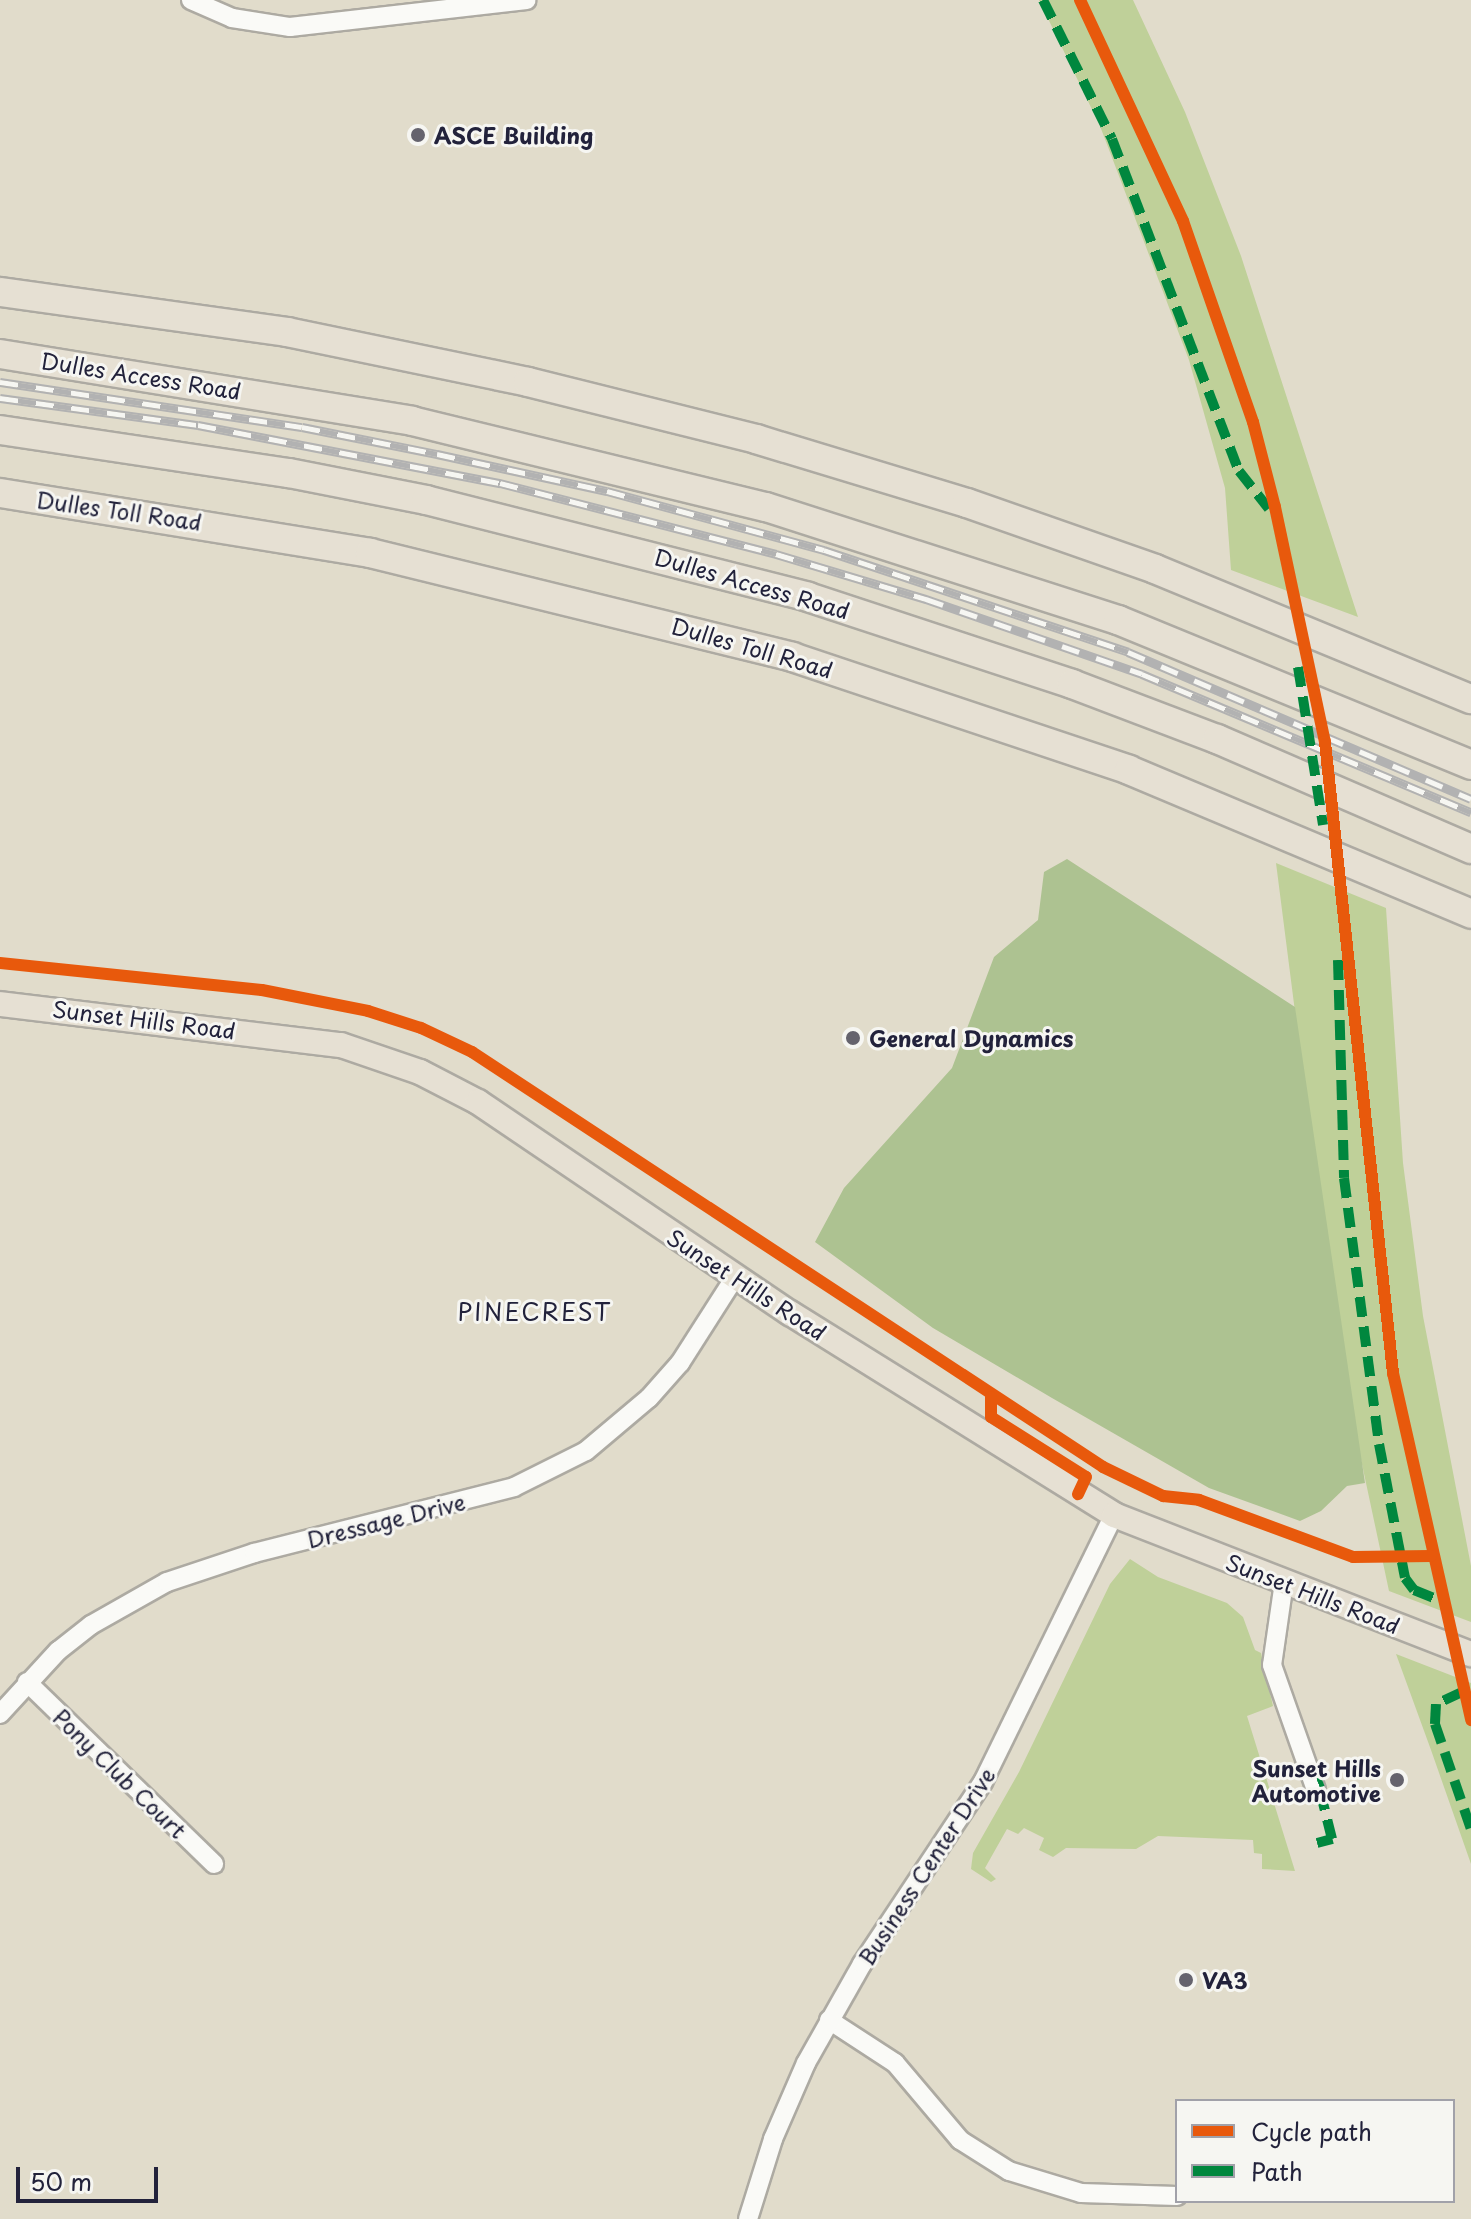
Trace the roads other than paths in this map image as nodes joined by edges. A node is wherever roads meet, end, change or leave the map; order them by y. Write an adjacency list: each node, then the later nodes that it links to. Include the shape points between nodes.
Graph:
1 (191, 0): 2 (street, via 232,18 290,27)
2 (526, 0)
3 (0, 292): 7 (highway, via 287,332 648,410 871,472 1222,594)
4 (0, 354): 8 (highway, Dulles Access Road, via 331,405 629,470 909,549 1239,667)
5 (0, 430): 9 (highway, Dulles Access Road, via 289,473 573,534 928,635 1252,754)
6 (0, 493): 10 (highway, Dulles Toll Road, via 246,530 635,615 792,657 1003,724 1264,824)
7 (1471, 699)
8 (1471, 765)
9 (1471, 849)
10 (1471, 914)
11 (0, 1004): 12 (main road, Sunset Hills Road, via 341,1045 396,1062 478,1102)
12 (735, 1277): 13 (main road, Sunset Hills Road); 16 (street, Dressage Drive, via 680,1363 649,1398 563,1464 514,1487 239,1558 167,1582 91,1625)
13 (1114, 1515): 14 (main road, Sunset Hills Road); 20 (street, Business Center Drive, via 983,1782)
14 (1284, 1582): 15 (main road, Sunset Hills Road); 18 (street, via 1272,1665)
15 (1471, 1654)
16 (27, 1682): 17 (street, Dressage Drive); 19 (street, Pony Club Court)
17 (0, 1714)
18 (1316, 1790)
19 (214, 1864)
20 (829, 2020): 21 (street, via 895,2063 960,2140 1009,2171 1081,2193); 22 (street, Business Center Drive, via 783,2115)
21 (1175, 2196)
22 (748, 2219)

